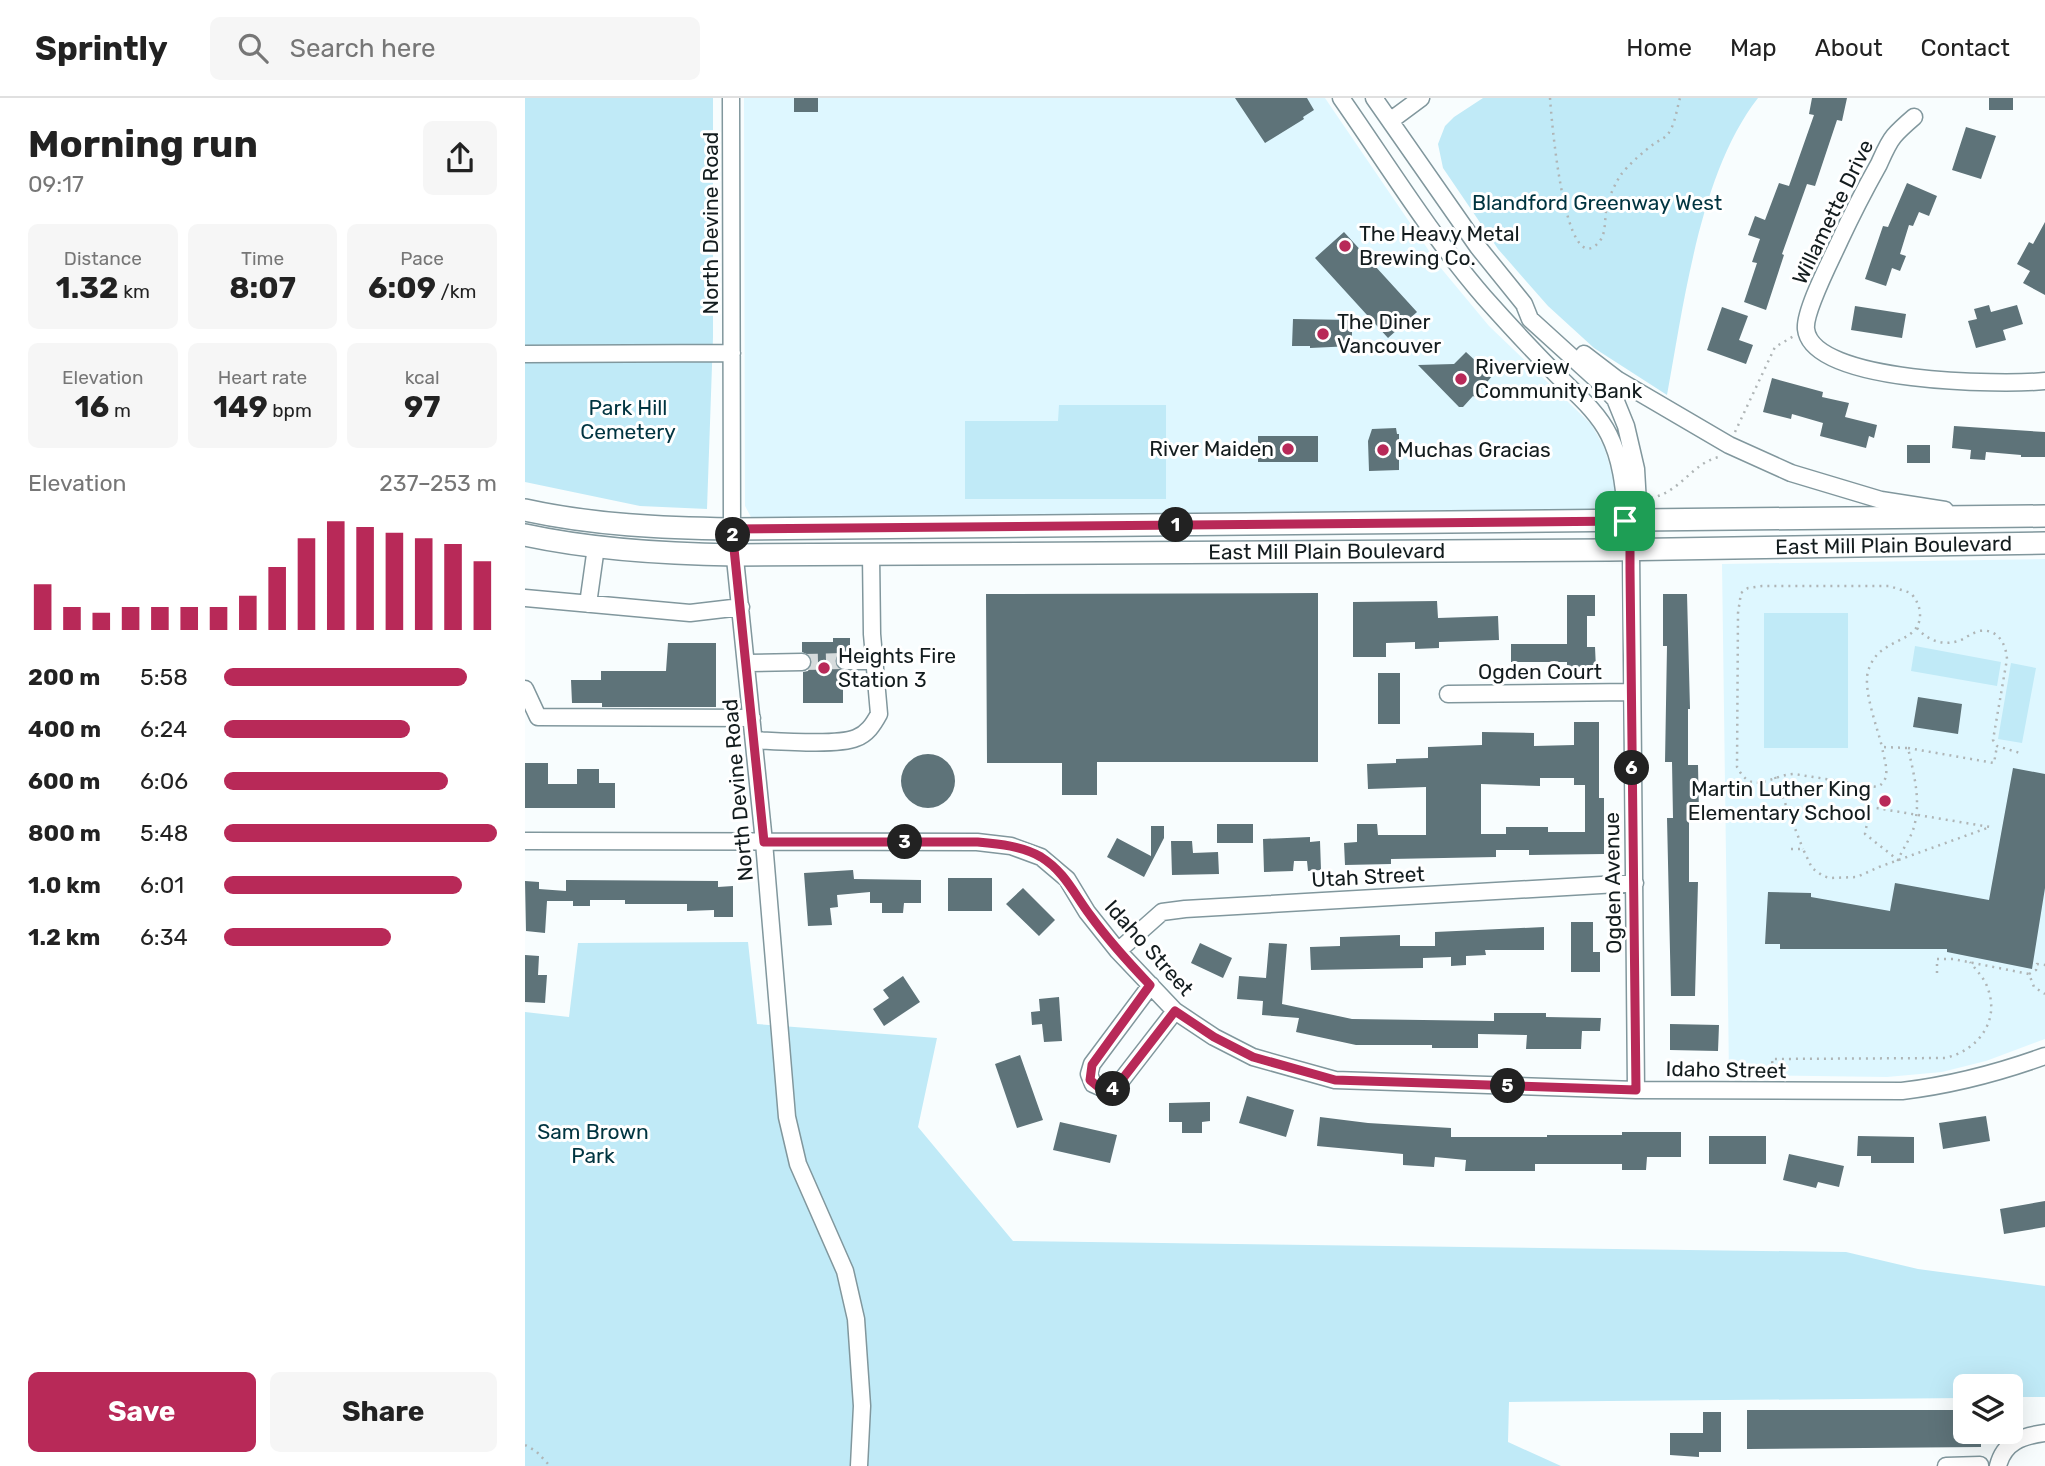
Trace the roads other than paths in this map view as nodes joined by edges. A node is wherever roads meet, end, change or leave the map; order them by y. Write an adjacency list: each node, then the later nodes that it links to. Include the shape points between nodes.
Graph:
1 (731, 98): 8 (street, North Devine Road)
2 (1341, 98): 14 (street, via 1483,296 1602,422 1622,471)
3 (1374, 98): 6 (street)
4 (1421, 98): 6 (street)
5 (1914, 117): 10 (street, Willamette Drive, via 1893,137 1814,297 1806,329 1814,347 1836,360 1885,374 1994,383)
6 (1390, 121): 7 (street)
7 (1524, 304): 13 (street, via 1610,374 1729,445 1791,473 1881,500); 14 (street, via 1530,319 1615,399 1630,440 1636,477)
8 (732, 353): 9 (street); 17 (street, North Devine Road)
9 (525, 354)
10 (2045, 381)
11 (525, 510): 17 (main road, East Mill Plain Boulevard, via 650,526)
12 (2045, 516): 13 (main road, East Mill Plain Boulevard)
13 (1989, 517): 14 (main road, East Mill Plain Boulevard)
14 (1632, 521): 15 (main road, East Mill Plain Boulevard); 21 (street, Ogden Avenue)
15 (1214, 524): 16 (main road, East Mill Plain Boulevard); 22 (main road, via 1209,537 1113,540)
16 (1053, 526): 17 (main road, East Mill Plain Boulevard); 24 (main road, via 1048,537 1039,540 929,542)
17 (732, 529): 25 (street, North Devine Road)
18 (525, 535): 20 (main road, East Mill Plain Boulevard)
19 (2045, 543): 21 (main road, East Mill Plain Boulevard)
20 (596, 547): 25 (main road, East Mill Plain Boulevard); 27 (street)
21 (1630, 550): 22 (main road, East Mill Plain Boulevard); 34 (street, Ogden Avenue)
22 (1082, 552): 24 (main road, East Mill Plain Boulevard)
23 (871, 554): 24 (main road, East Mill Plain Boulevard); 25 (main road, East Mill Plain Boulevard); 30 (street)
24 (901, 554)
25 (735, 555): 28 (street, North Devine Road)
26 (525, 598): 27 (street)
27 (588, 604): 28 (street, via 690,613)
28 (741, 607): 32 (street, North Devine Road)
29 (845, 661): 30 (street)
30 (875, 661): 37 (street, via 879,714 866,733 844,741)
31 (803, 662): 32 (street)
32 (747, 663): 36 (street, North Devine Road)
33 (525, 689): 36 (street, via 538,717)
34 (1631, 692): 35 (street, Ogden Court); 40 (street, Ogden Avenue)
35 (1448, 694)
36 (752, 718): 37 (street, North Devine Road)
37 (754, 740): 39 (street, North Devine Road)
38 (525, 841): 39 (street, Idaho Street)
39 (764, 842): 41 (street, Idaho Street, via 1011,846 1041,857 1067,879); 48 (street, North Devine Road, via 787,1117 798,1164 845,1270 856,1318 862,1406)
40 (1635, 883): 41 (street, Utah Street, via 1162,912); 45 (street, Ogden Avenue)
41 (1118, 951): 42 (street, Idaho Street)
42 (1150, 985): 43 (street, Idaho Street); 43 (street, via 1092,1065 1093,1084 1107,1090 1117,1086)
43 (1175, 1011): 45 (street, Idaho Street, via 1253,1057 1335,1080)
44 (2045, 1056): 45 (street, Idaho Street, via 1944,1086 1902,1091)
45 (1636, 1090)
46 (2045, 1433): 50 (street, via 2018,1438 2000,1456)
47 (1980, 1465): 49 (street)
48 (859, 1466)
49 (1946, 1466)
50 (1998, 1466)

